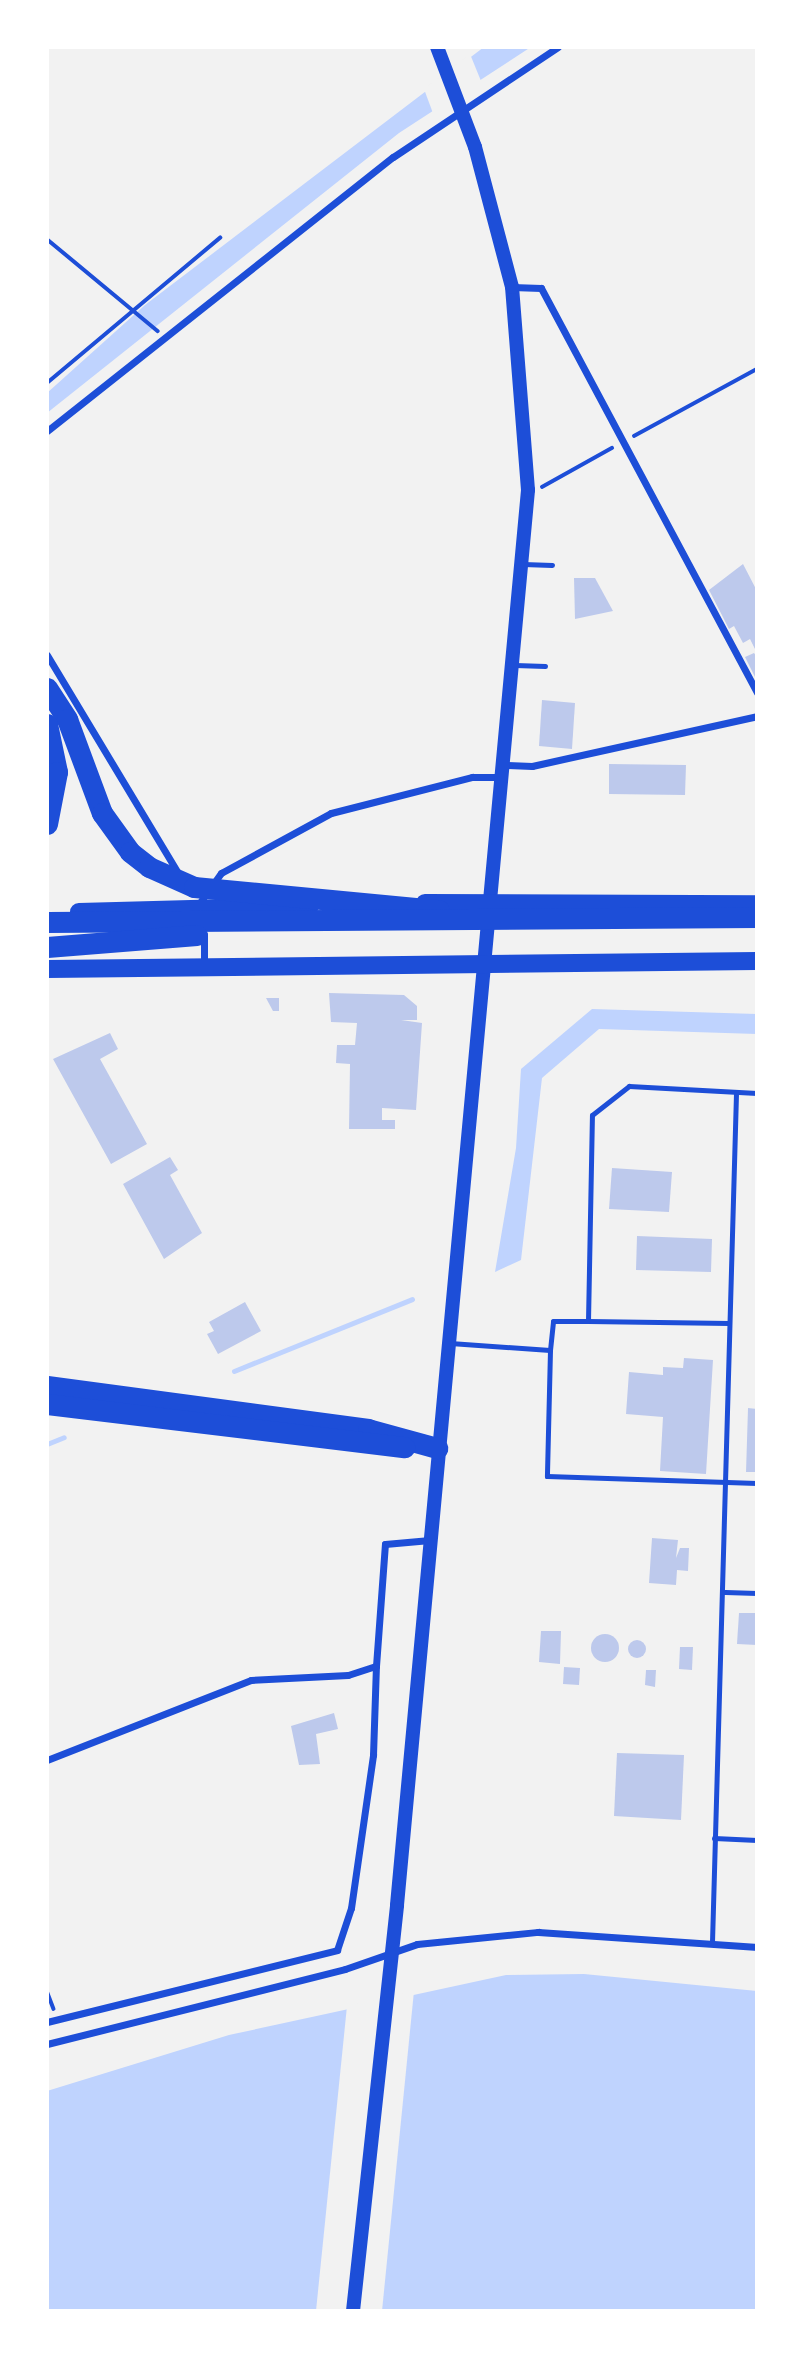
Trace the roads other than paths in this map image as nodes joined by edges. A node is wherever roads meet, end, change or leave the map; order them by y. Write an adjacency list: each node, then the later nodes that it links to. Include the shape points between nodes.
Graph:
1 (437, 47): 3 (main road)
2 (558, 47): 3 (street)
3 (461, 107): 4 (main road); 5 (street)
4 (512, 287): 6 (main road, via 526,410 528,494); 12 (street, via 541,288)
5 (47, 431)
6 (523, 564): 7 (lane); 9 (main road)
7 (552, 565)
8 (47, 655): 19 (street)
9 (515, 665): 10 (lane); 15 (main road)
10 (545, 666)
11 (47, 688): 14 (highway)
12 (757, 693)
13 (757, 716): 15 (street)
14 (57, 722): 16 (highway, via 57,772); 22 (highway, via 115,834 170,878 239,894)
15 (503, 771): 17 (main road); 19 (street, via 331,813 221,873)
16 (47, 824)
17 (490, 902): 18 (main road); 19 (main road); 27 (main road)
18 (757, 904)
19 (196, 908): 20 (main road); 28 (street, via 204,934)
20 (47, 913)
21 (757, 917): 22 (highway)
22 (513, 919): 24 (highway)
23 (47, 922): 24 (highway)
24 (356, 924): 25 (highway)
25 (47, 947)
26 (757, 961): 27 (main road)
27 (484, 963): 28 (main road); 34 (main road)
28 (204, 965): 29 (main road)
29 (47, 969)
30 (736, 1092): 31 (lane); 32 (lane, via 629,1086 592,1115); 33 (lane)
31 (757, 1093)
32 (587, 1321): 33 (lane); 35 (lane, via 553,1321)
33 (729, 1323): 39 (lane)
34 (448, 1343): 35 (lane); 38 (main road)
35 (550, 1350): 39 (lane, via 547,1476)
36 (47, 1386): 38 (highway, via 368,1429)
37 (47, 1404): 38 (highway, via 367,1447)
38 (438, 1448): 41 (main road)
39 (727, 1482): 40 (lane); 42 (lane)
40 (757, 1483)
41 (430, 1540): 44 (street, via 385,1544); 50 (main road)
42 (725, 1592): 43 (lane); 46 (lane)
43 (757, 1593)
44 (376, 1666): 45 (street, via 348,1675 251,1680); 51 (street, via 371,1768 351,1908 337,1950)
45 (47, 1760)
46 (714, 1838): 47 (lane); 48 (lane)
47 (757, 1840)
48 (712, 1942): 49 (street); 50 (street, via 538,1932 417,1944)
49 (757, 1947)
50 (386, 1959): 52 (street); 53 (main road)
51 (47, 2022)
52 (47, 2044)
53 (353, 2311)

